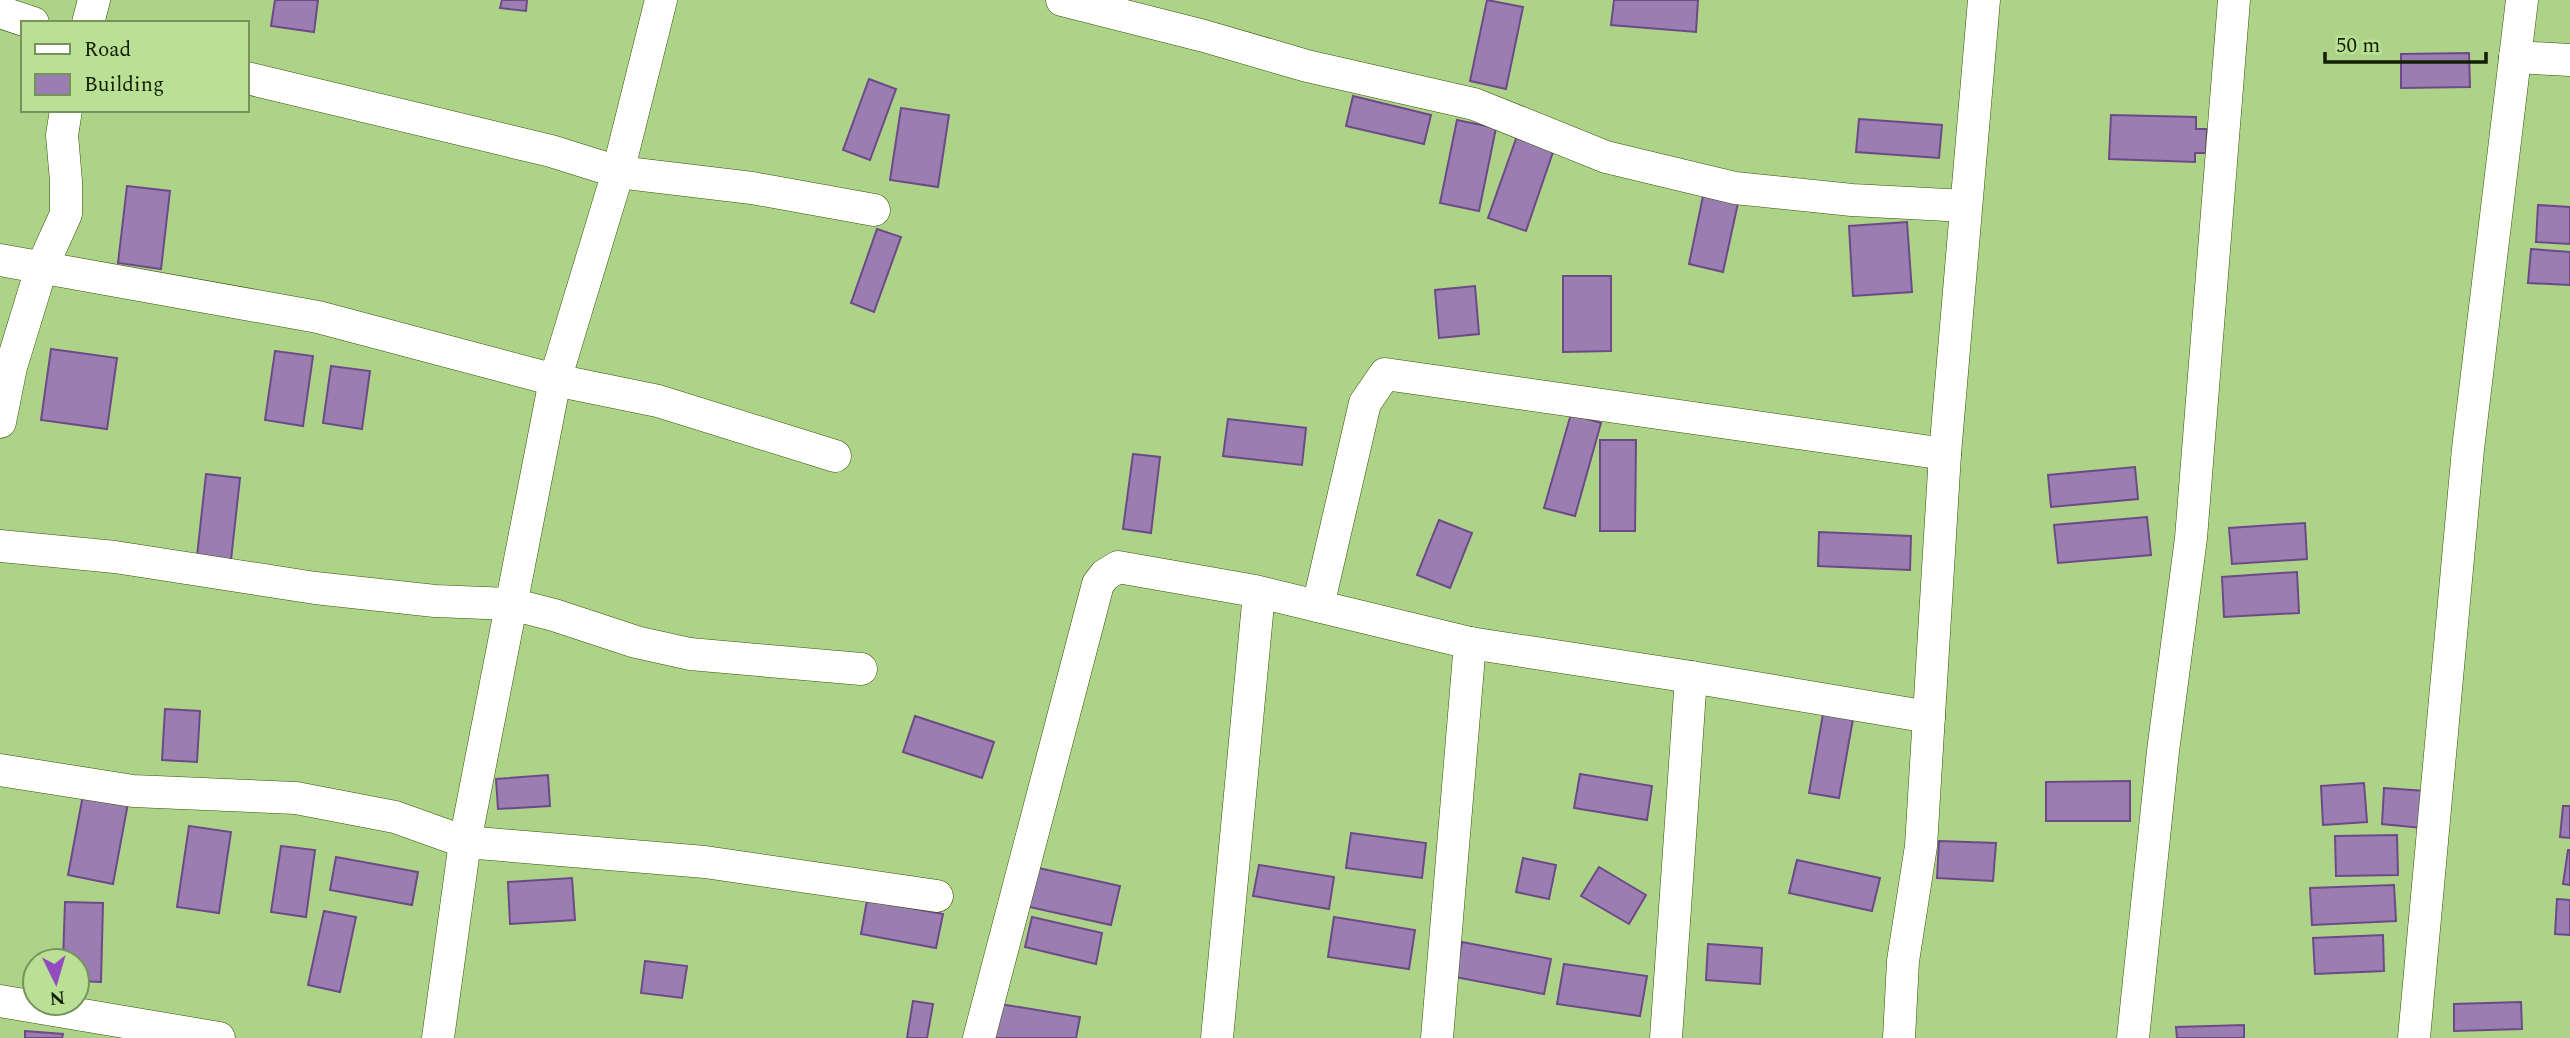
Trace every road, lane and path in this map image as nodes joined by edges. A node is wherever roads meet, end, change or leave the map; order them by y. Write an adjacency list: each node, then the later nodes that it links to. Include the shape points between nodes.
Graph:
1 (94, 0): 9 (street)
2 (661, 0): 14 (street)
3 (1062, 0): 15 (street, via 1307,66 1474,104 1606,157 1735,188)
4 (1984, 0): 15 (street)
5 (2234, 0): 42 (street, via 2191,538)
6 (2522, 0): 10 (street)
7 (0, 12): 8 (street)
8 (27, 21)
9 (89, 21)
10 (2515, 57): 11 (street); 43 (street, via 2468,449)
11 (2570, 60)
12 (248, 78): 14 (street, via 551,151)
13 (66, 112): 18 (street, via 62,135 66,214)
14 (618, 172): 16 (street, via 752,188); 19 (street)
15 (1966, 206): 21 (street)
16 (874, 210)
17 (0, 260): 18 (street)
18 (41, 269): 19 (street, via 318,317); 20 (street, via 10,368)
19 (555, 380): 22 (street, via 658,401); 25 (street)
20 (0, 422)
21 (1945, 454): 26 (street, via 1385,374 1365,403); 30 (street)
22 (835, 456)
23 (0, 546): 25 (street, via 115,557 315,588)
24 (1259, 593): 26 (street); 37 (street, via 1118,568 1098,584); 38 (street)
25 (512, 604): 28 (street, via 690,654); 32 (street)
26 (1318, 606): 27 (street)
27 (1470, 643): 29 (street); 39 (street)
28 (861, 669)
29 (1691, 677): 30 (street); 40 (street)
30 (1929, 717): 41 (street, via 1921,846 1903,961)
31 (0, 770): 32 (street, via 133,791 296,798 395,817)
32 (465, 842): 33 (street, via 705,862); 36 (street)
33 (937, 896)
34 (0, 1001): 35 (street)
35 (219, 1038)
36 (438, 1038)
37 (979, 1038)
38 (1217, 1038)
39 (1437, 1038)
40 (1666, 1038)
41 (1899, 1038)
42 (2133, 1038)
43 (2414, 1038)

